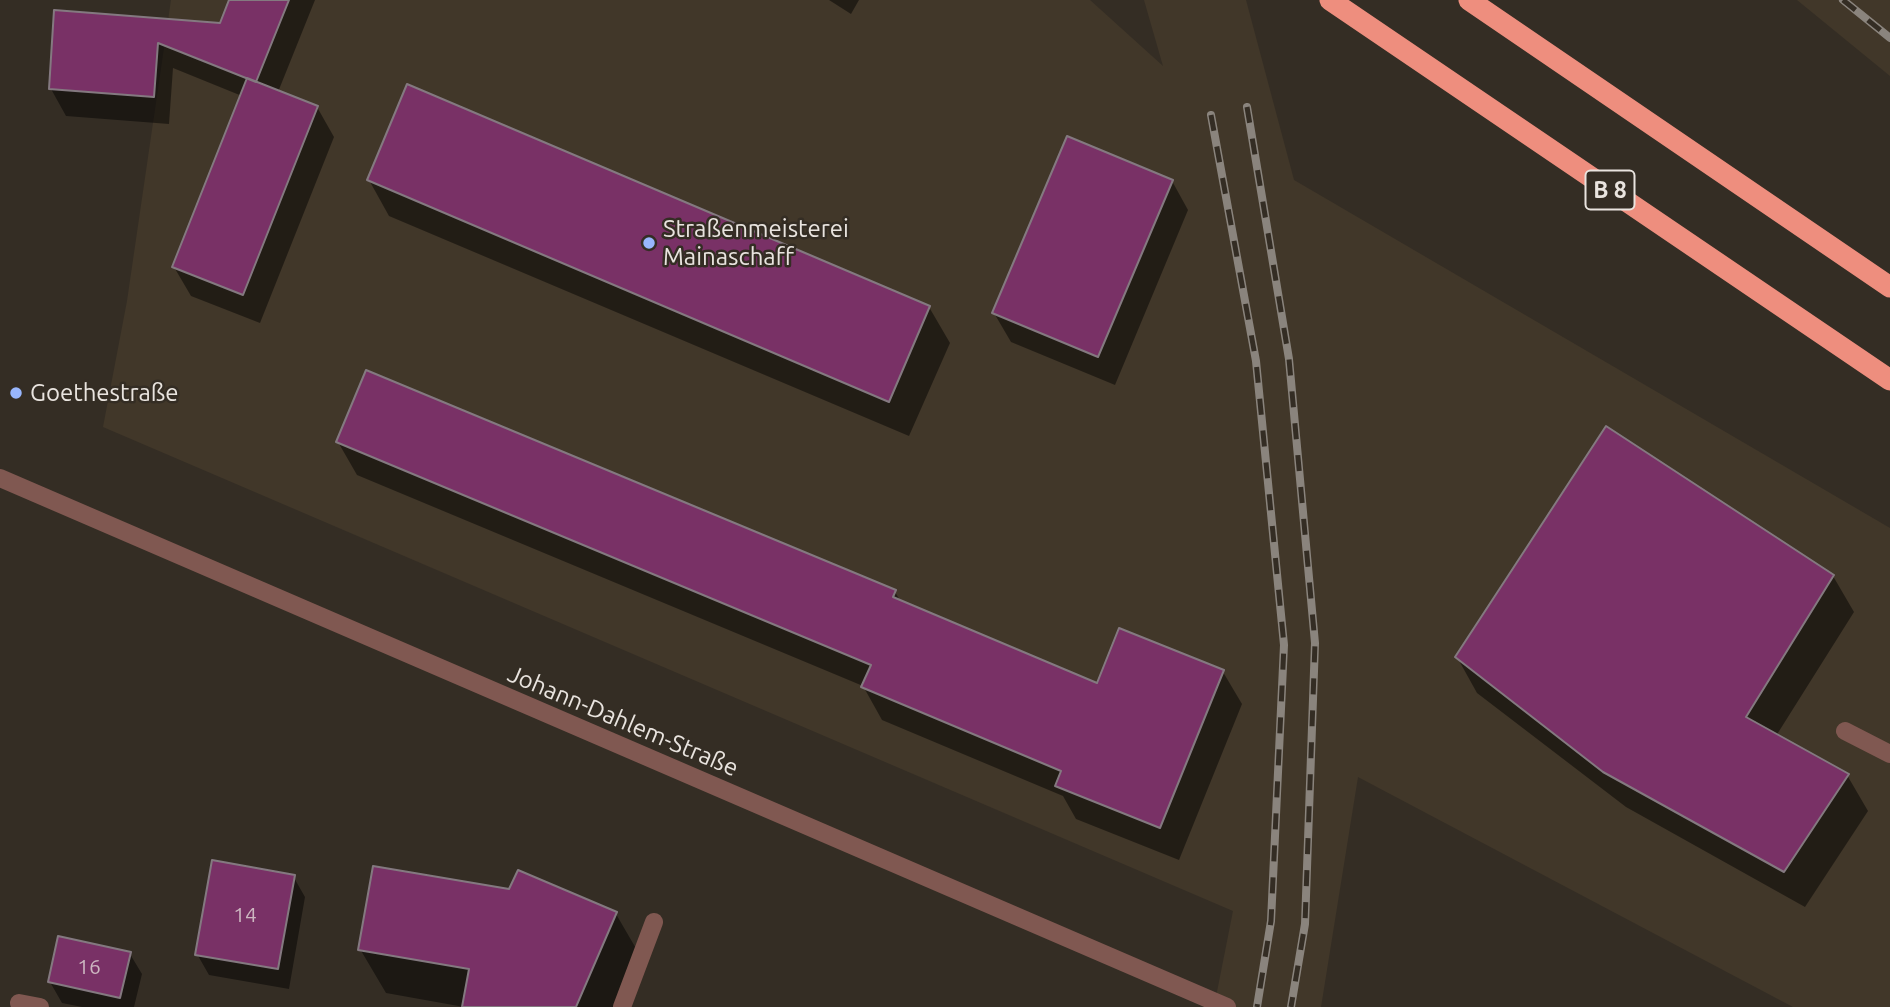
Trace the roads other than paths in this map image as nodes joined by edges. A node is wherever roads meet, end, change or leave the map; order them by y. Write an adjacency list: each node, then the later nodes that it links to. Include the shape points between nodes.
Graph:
1 (1330, 0): 4 (highway, B 8)
2 (1469, 0): 3 (highway)
3 (1890, 287)
4 (1890, 380)
5 (0, 478): 12 (street, Johann-Dahlem-Straße)
6 (1845, 731): 7 (street)
7 (1890, 754)
8 (654, 922): 11 (street)
9 (19, 1003): 10 (street)
10 (40, 1007)
11 (622, 1007)
12 (1227, 1007)

